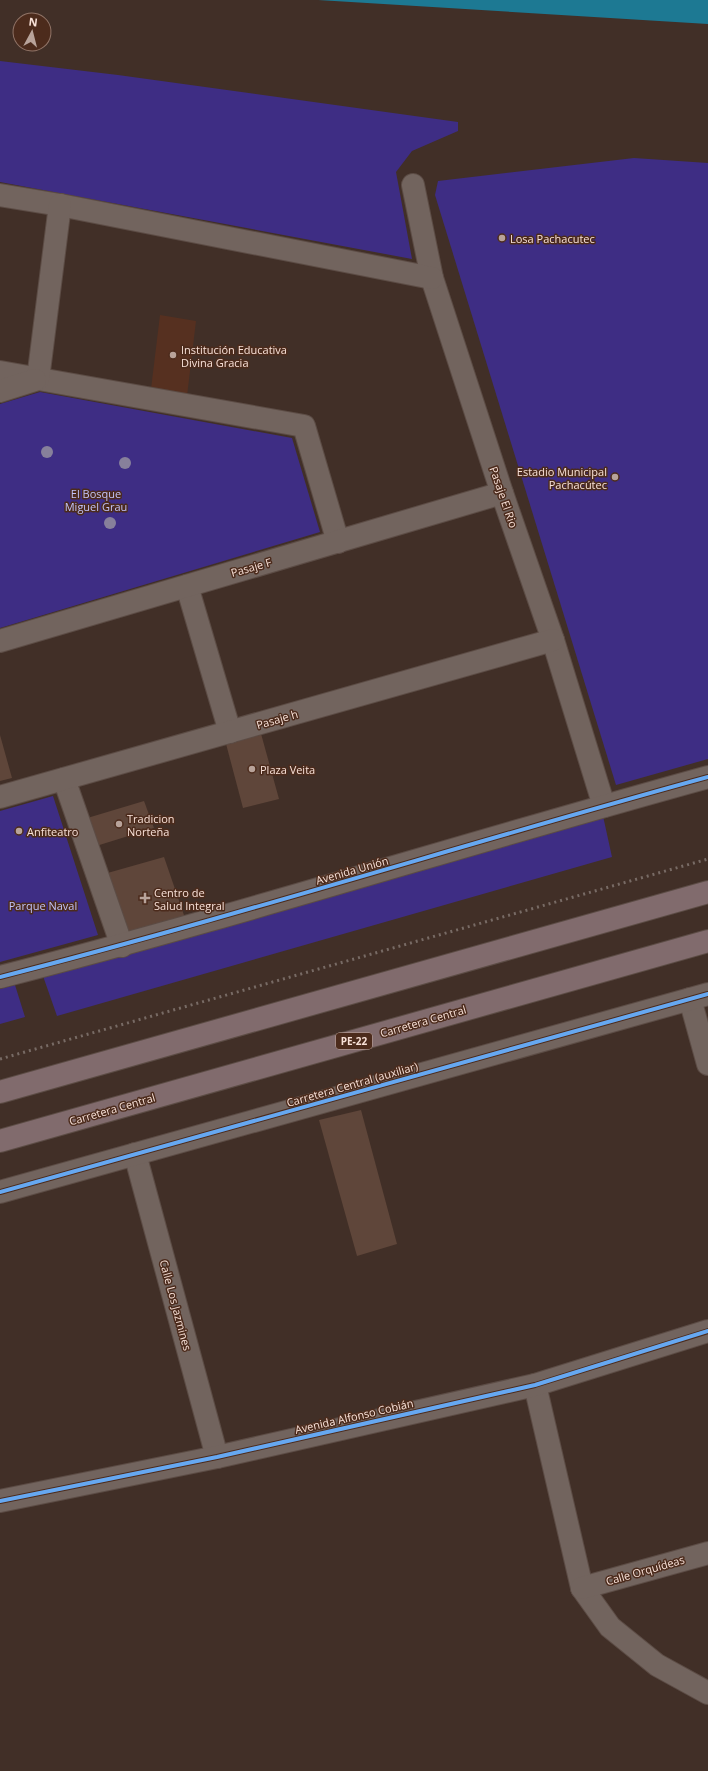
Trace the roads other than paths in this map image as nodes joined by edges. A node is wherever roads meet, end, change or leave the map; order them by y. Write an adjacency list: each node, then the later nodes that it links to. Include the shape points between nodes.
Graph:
1 (413, 185): 4 (street, Pasaje El Rio)
2 (0, 195): 3 (street)
3 (60, 205): 4 (street); 6 (street)
4 (432, 278): 8 (street, Pasaje El Rio)
5 (0, 372): 6 (street)
6 (38, 379): 7 (street); 9 (street, via 304,426)
7 (0, 391)
8 (502, 493): 9 (street, Pasaje F); 11 (street, Pasaje El Rio)
9 (338, 542): 10 (street, Pasaje F)
10 (187, 586): 12 (street, Pasaje F); 13 (street)
11 (553, 640): 13 (street, Pasaje h); 17 (street, Pasaje El Rio)
12 (0, 641)
13 (230, 732): 15 (street, Pasaje h)
14 (708, 777): 17 (street, Avenida Unión)
15 (64, 779): 16 (street, Pasaje h); 20 (street)
16 (0, 797)
17 (604, 806): 20 (street, Avenida Unión)
18 (708, 892): 24 (highway)
19 (708, 941): 25 (highway, Carretera Central / PE-22)
20 (122, 946): 21 (street, Avenida Unión)
21 (0, 977)
22 (699, 996): 23 (street); 26 (street, Carretera Central (auxiliar))
23 (708, 1064)
24 (0, 1092)
25 (0, 1141)
26 (135, 1154): 27 (street, Carretera Central (auxiliar)); 30 (street, Calle Los Jazmines)
27 (0, 1192)
28 (708, 1331): 29 (street, Avenida Alfonso Cobián)
29 (535, 1385): 30 (street, Avenida Alfonso Cobián); 33 (street)
30 (216, 1457): 31 (street, Avenida Alfonso Cobián)
31 (0, 1501)
32 (708, 1552): 33 (street, Calle Orquídeas)
33 (582, 1588): 34 (street, via 610,1627 657,1665)
34 (708, 1693)

